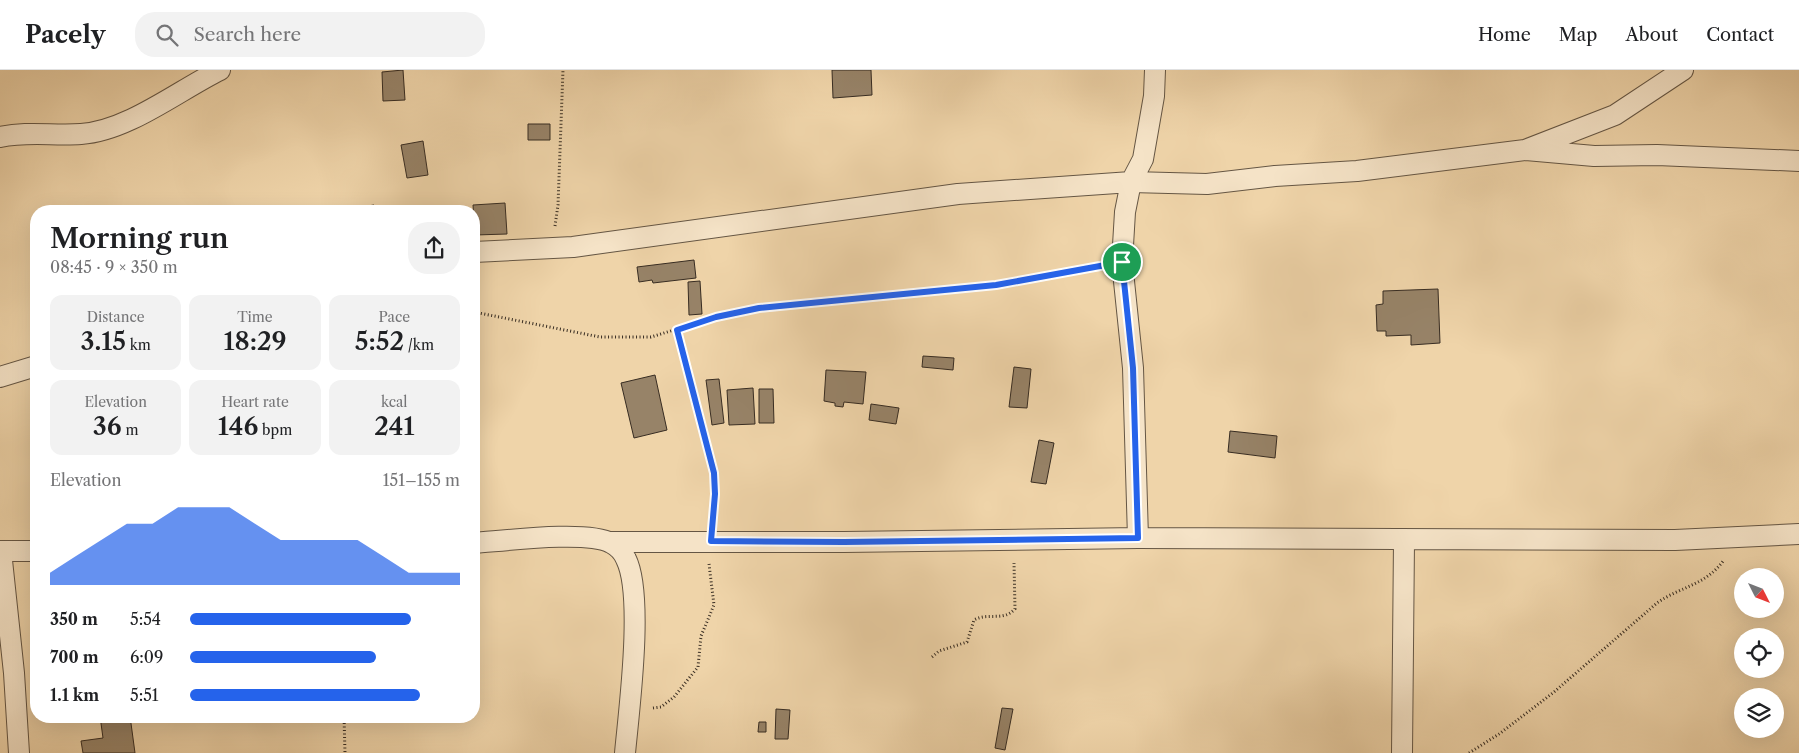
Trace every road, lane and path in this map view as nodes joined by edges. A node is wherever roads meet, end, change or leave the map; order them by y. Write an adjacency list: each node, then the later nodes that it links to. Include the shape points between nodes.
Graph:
1 (220, 70): 5 (street, via 136,116 106,128 81,134 36,132)
2 (563, 70): 9 (path, via 558,205)
3 (1156, 70): 8 (street, via 1143,159)
4 (1683, 70): 6 (street, via 1616,115)
5 (0, 137)
6 (1525, 150): 7 (street, via 1594,156); 8 (street, via 1357,171 1207,184)
7 (1799, 160)
8 (1131, 182): 9 (street, via 958,194); 11 (street, via 1125,212)
9 (551, 249): 10 (street)
10 (480, 252)
11 (1122, 262): 13 (path, via 996,285 759,308); 18 (street, via 1133,368)
12 (480, 313): 13 (path, via 600,336 651,337)
13 (677, 330): 20 (path, via 714,473 715,494)
14 (30, 368): 15 (street)
15 (0, 376)
16 (1799, 534): 17 (street)
17 (1740, 537): 21 (street); 33 (path, via 1717,570 1706,579 1657,603 1554,692)
18 (1138, 538): 19 (street); 21 (street)
19 (1013, 540): 20 (street); 26 (path, via 1014,609 1006,616 979,617 974,620 967,642 939,651)
20 (709, 541): 23 (street); 27 (path, via 714,605 701,636 698,667 674,697 661,707)
21 (1404, 541): 32 (street)
22 (480, 542): 23 (street, via 585,538)
23 (610, 542): 27 (street, via 627,560 632,582 633,652)
24 (0, 551): 25 (street); 29 (street)
25 (30, 551)
26 (932, 657)
27 (629, 706): 31 (street)
28 (344, 723): 30 (path)
29 (19, 753)
30 (345, 753)
31 (625, 753)
32 (1402, 753)
33 (1469, 753)

